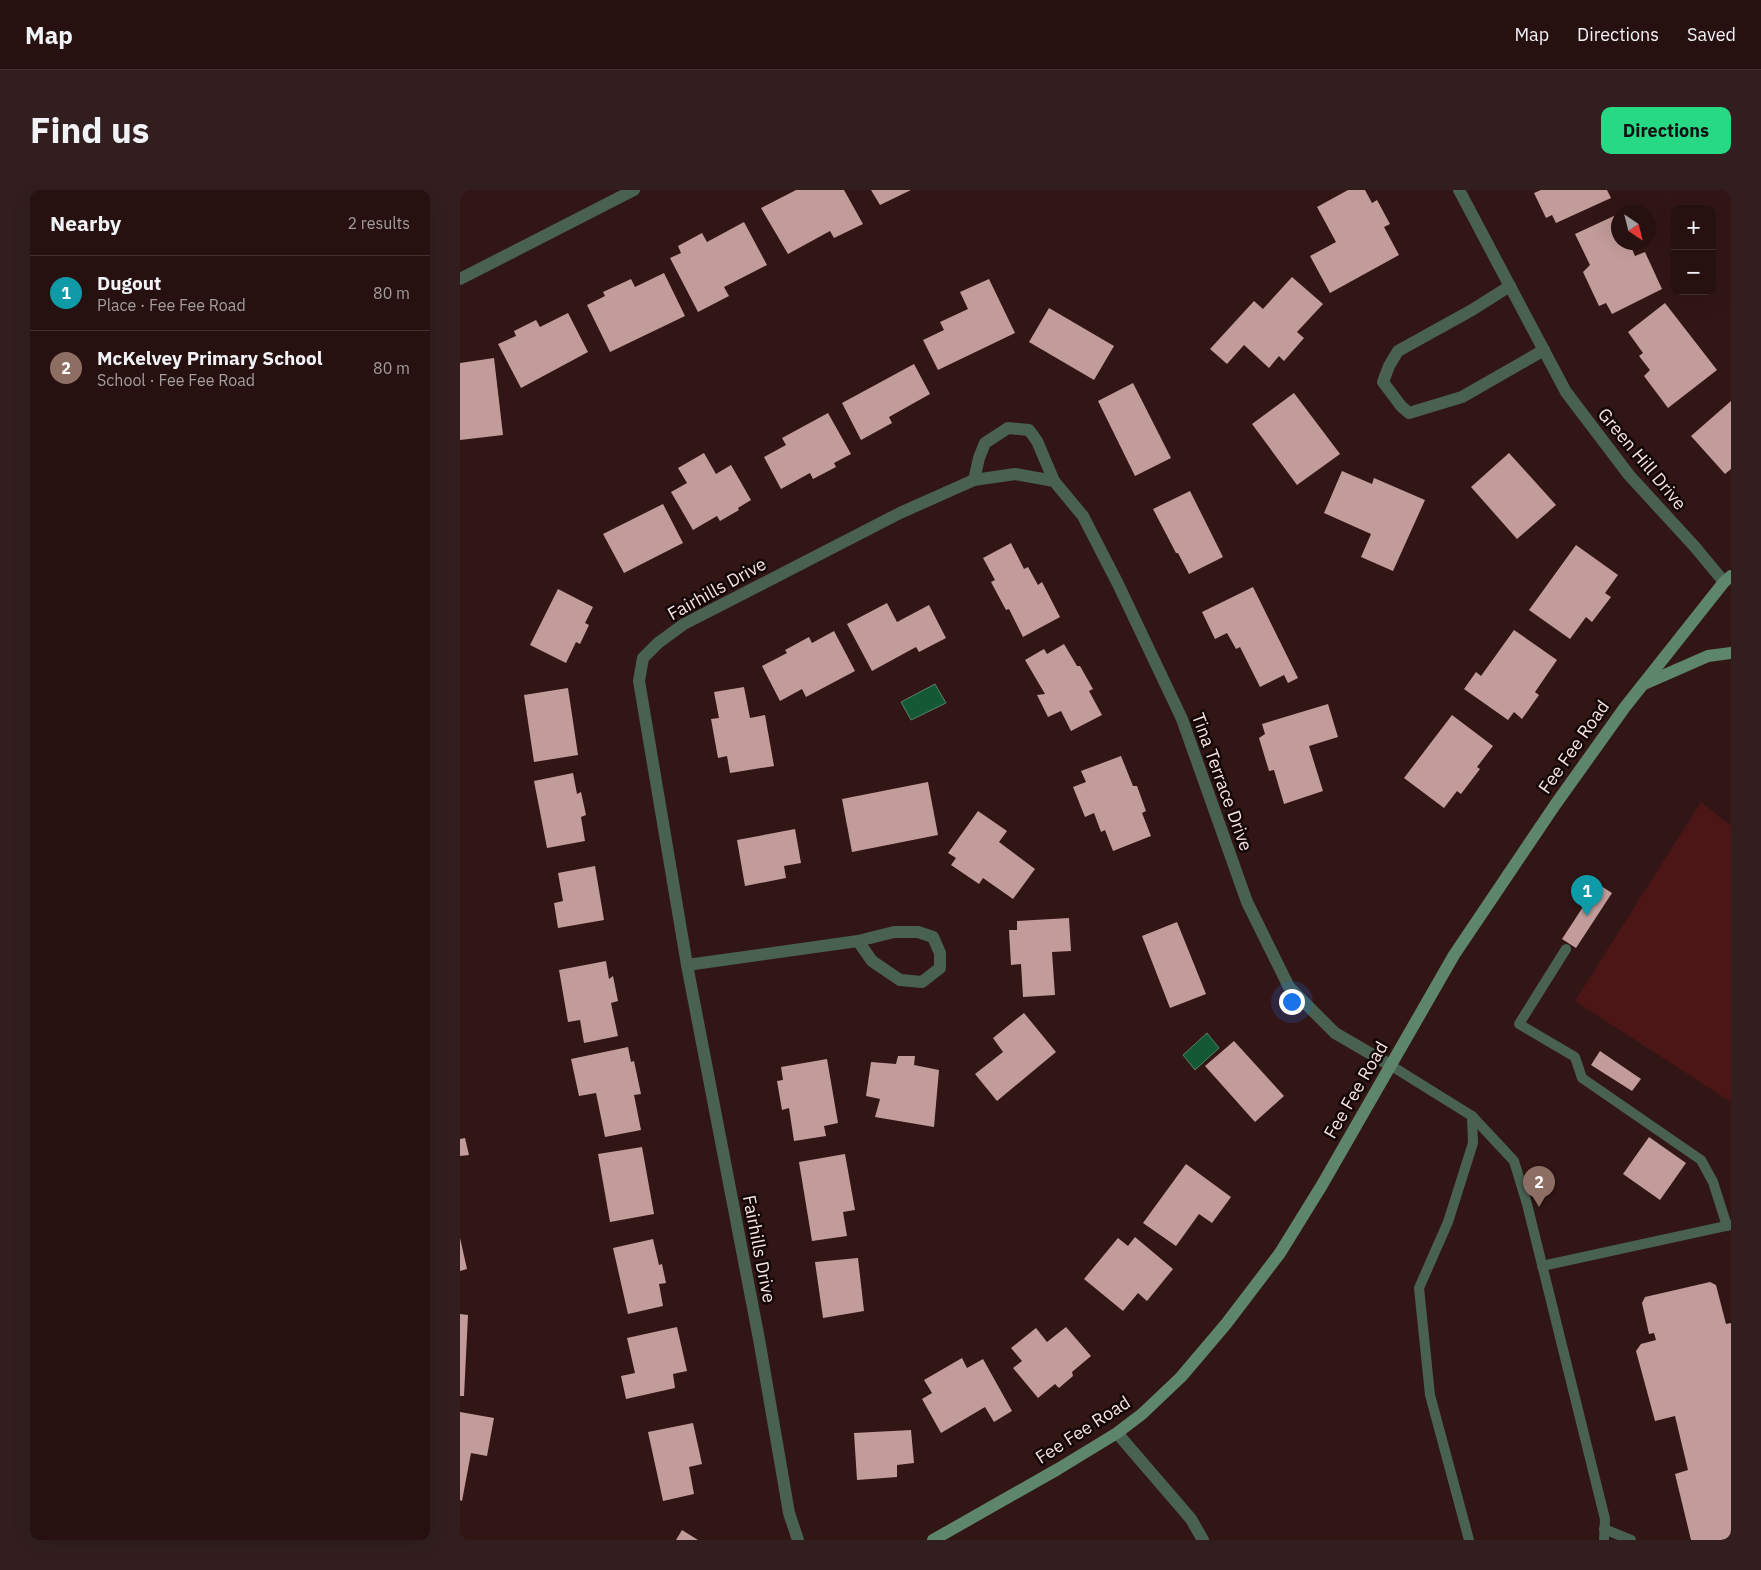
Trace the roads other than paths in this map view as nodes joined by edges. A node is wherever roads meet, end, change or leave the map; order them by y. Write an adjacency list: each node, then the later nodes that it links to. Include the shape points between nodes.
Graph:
1 (634, 190): 3 (street)
2 (1459, 190): 4 (street, Green Hill Drive)
3 (460, 279)
4 (1510, 286): 5 (street, Green Hill Drive); 5 (street, via 1398,351 1383,382 1409,413 1462,397)
5 (1544, 350): 8 (street, Green Hill Drive, via 1566,392 1629,475)
6 (974, 480): 7 (street, Fairhills Drive, via 1015,474); 7 (street, Tina Terrace Drive, via 985,443 1008,428 1029,430); 13 (street, Fairhills Drive, via 900,513 684,624 643,658 639,681)
7 (1054, 481): 14 (street, Tina Terrace Drive, via 1083,516 1182,719 1247,902 1289,987 1335,1033)
8 (1729, 582): 10 (street, Fee Fee Road)
9 (1731, 653): 10 (street, via 1708,656)
10 (1642, 685): 14 (street, Fee Fee Road, via 1562,794 1460,947)
11 (858, 941): 11 (street, via 872,961 900,980 922,982 940,968 940,953 933,937 918,932 894,932); 13 (street)
12 (1566, 950): 16 (lane, via 1520,1024 1575,1057 1582,1078 1701,1160)
13 (687, 965): 20 (street, Fairhills Drive, via 789,1513)
14 (1390, 1065): 15 (lane); 18 (street, Fee Fee Road, via 1280,1253 1182,1377)
15 (1472, 1116): 17 (lane, via 1514,1161); 23 (lane, via 1473,1143 1448,1222 1419,1288 1430,1396)
16 (1729, 1225): 17 (lane)
17 (1542, 1266): 19 (lane, via 1605,1519)
18 (1118, 1433): 21 (street, Fee Fee Road); 22 (street, via 1191,1519)
19 (1604, 1535): 24 (lane)
20 (798, 1540)
21 (933, 1540)
22 (1203, 1540)
23 (1470, 1540)
24 (1631, 1540)

